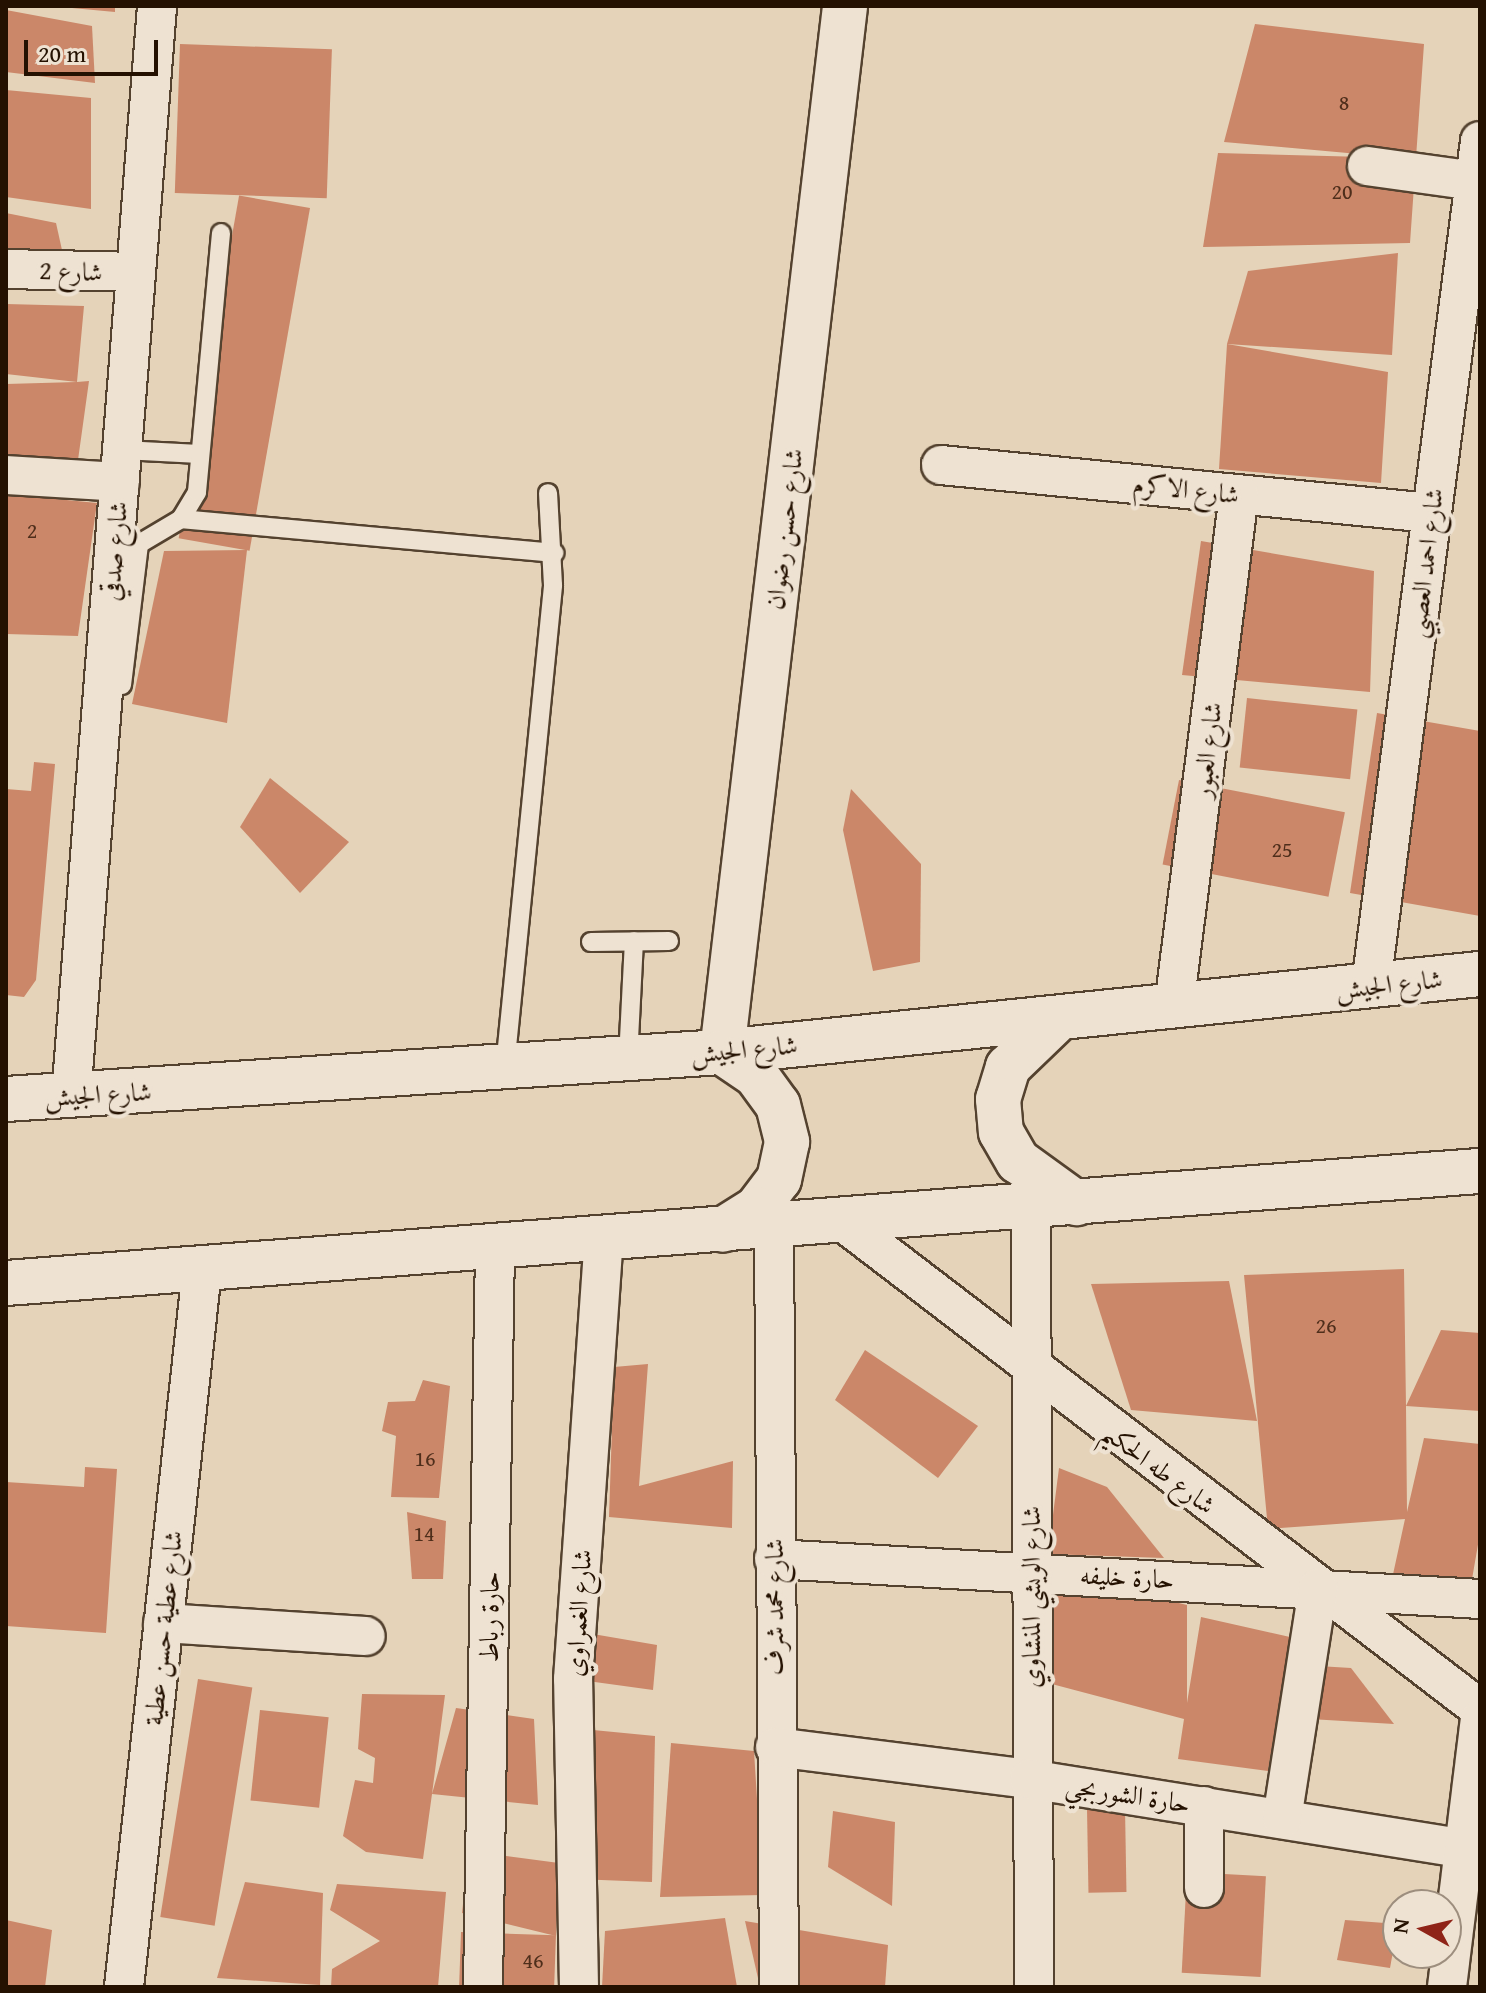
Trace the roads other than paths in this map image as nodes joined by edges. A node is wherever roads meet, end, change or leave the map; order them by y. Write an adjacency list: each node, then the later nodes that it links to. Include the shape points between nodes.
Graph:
1 (157, 6): 8 (street, شارع صدقي)
2 (845, 6): 26 (main road, شارع حسن رضوان)
3 (1480, 141): 5 (street, شارع احمد العصبي)
4 (1367, 166): 5 (street)
5 (1475, 181): 15 (street, شارع احمد العصبي)
6 (221, 233): 9 (lane)
7 (6, 269): 8 (street, شارع 2)
8 (136, 272): 11 (street, شارع صدقي)
9 (200, 454): 11 (lane); 16 (lane, via 197,492)
10 (941, 465): 14 (street, شارع الاكرم)
11 (121, 466): 12 (street); 29 (street, شارع صدقي)
12 (6, 475)
13 (548, 493): 17 (lane)
14 (1239, 494): 15 (street, شارع الاكرم); 24 (street, شارع العبور)
15 (1432, 513): 23 (street, شارع احمد العصبي)
16 (181, 519): 17 (lane); 18 (lane, via 145,535 135,554)
17 (554, 553): 28 (lane)
18 (122, 688)
19 (634, 941): 20 (lane); 21 (lane); 27 (lane)
20 (669, 941)
21 (591, 942)
22 (1480, 974): 23 (main road, شارع الجيش)
23 (1371, 985): 24 (main road, شارع الجيش)
24 (1174, 1006): 25 (main road, شارع الجيش)
25 (1059, 1018): 26 (main road, شارع الجيش); 32 (main road, via 1008,1067 998,1099 1001,1132 1018,1161)
26 (722, 1052): 27 (main road, شارع الجيش); 36 (main road, via 756,1075 778,1105 787,1142 779,1179 756,1209)
27 (628, 1059): 28 (main road, شارع الجيش)
28 (505, 1067): 29 (main road, شارع الجيش)
29 (71, 1097): 30 (main road, شارع الجيش)
30 (6, 1099)
31 (1480, 1171): 32 (main road)
32 (1076, 1203): 33 (main road)
33 (1031, 1206): 34 (main road); 41 (street, شارع الويشي المنشاوي)
34 (842, 1221): 35 (main road); 41 (street, شارع طه الحكيم)
35 (774, 1226): 36 (main road); 42 (street, شارع محمد شرف)
36 (723, 1230): 37 (main road)
37 (604, 1239): 38 (main road); 58 (street, شارع الغمراوي, via 573,1679)
38 (495, 1247): 39 (main road); 57 (street, حارة رباط)
39 (202, 1270): 40 (main road); 46 (street, شارع عطية حسن عطية)
40 (6, 1283)
41 (1030, 1370): 43 (street, شارع الويشي المنشاوي); 44 (street, شارع طه الحكيم)
42 (774, 1559): 43 (street, حارة خليفه); 50 (street, شارع محمد شرف)
43 (1033, 1572): 44 (street, حارة خليفه); 51 (street, شارع الويشي المنشاوي)
44 (1318, 1588): 45 (street, حارة خليفه); 48 (street, شارع طه الحكيم); 53 (street)
45 (1480, 1599)
46 (163, 1623): 47 (street); 56 (street, شارع عطية حسن عطية)
47 (366, 1636)
48 (1480, 1709)
49 (1480, 1719): 54 (street)
50 (775, 1747): 51 (street, حارة الشوربجي); 59 (street, شارع محمد شرف)
51 (1029, 1779): 52 (street, حارة الشوربجي); 60 (street, شارع الويشي المنشاوي)
52 (1204, 1806): 53 (street, حارة الشوربجي); 55 (street)
53 (1282, 1819): 54 (street, حارة الشوربجي)
54 (1472, 1850): 61 (street)
55 (1204, 1888)
56 (124, 1987)
57 (483, 1987)
58 (579, 1987)
59 (779, 1987)
60 (1034, 1987)
61 (1447, 1987)

